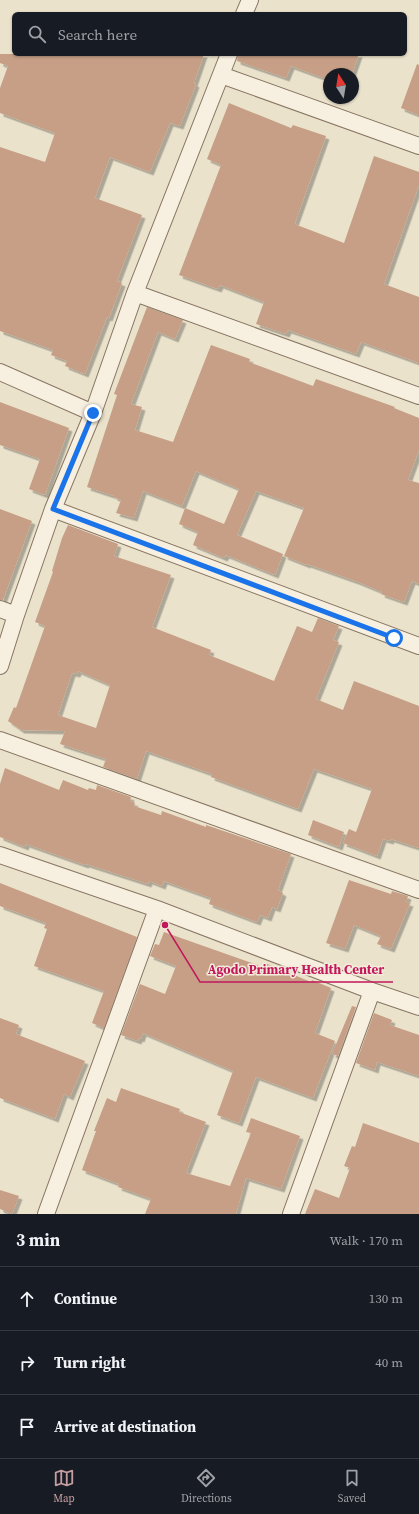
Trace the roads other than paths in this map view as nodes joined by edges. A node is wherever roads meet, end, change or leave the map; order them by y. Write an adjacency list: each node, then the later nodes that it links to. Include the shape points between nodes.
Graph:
1 (250, 0): 2 (street)
2 (245, 12)
3 (228, 56): 4 (street)
4 (221, 74): 5 (street); 6 (street)
5 (419, 146)
6 (135, 293): 8 (street); 9 (street)
7 (0, 372): 9 (street)
8 (419, 396)
9 (93, 413): 10 (street)
10 (53, 509): 12 (street); 13 (street)
11 (0, 610): 12 (street)
12 (16, 615): 14 (street)
13 (419, 646)
14 (0, 666)
15 (0, 740): 17 (street)
16 (0, 855): 18 (street)
17 (419, 890)
18 (157, 909): 19 (street); 21 (street)
19 (372, 991): 20 (street); 22 (street)
20 (419, 1007)
21 (46, 1214)
22 (291, 1214)

